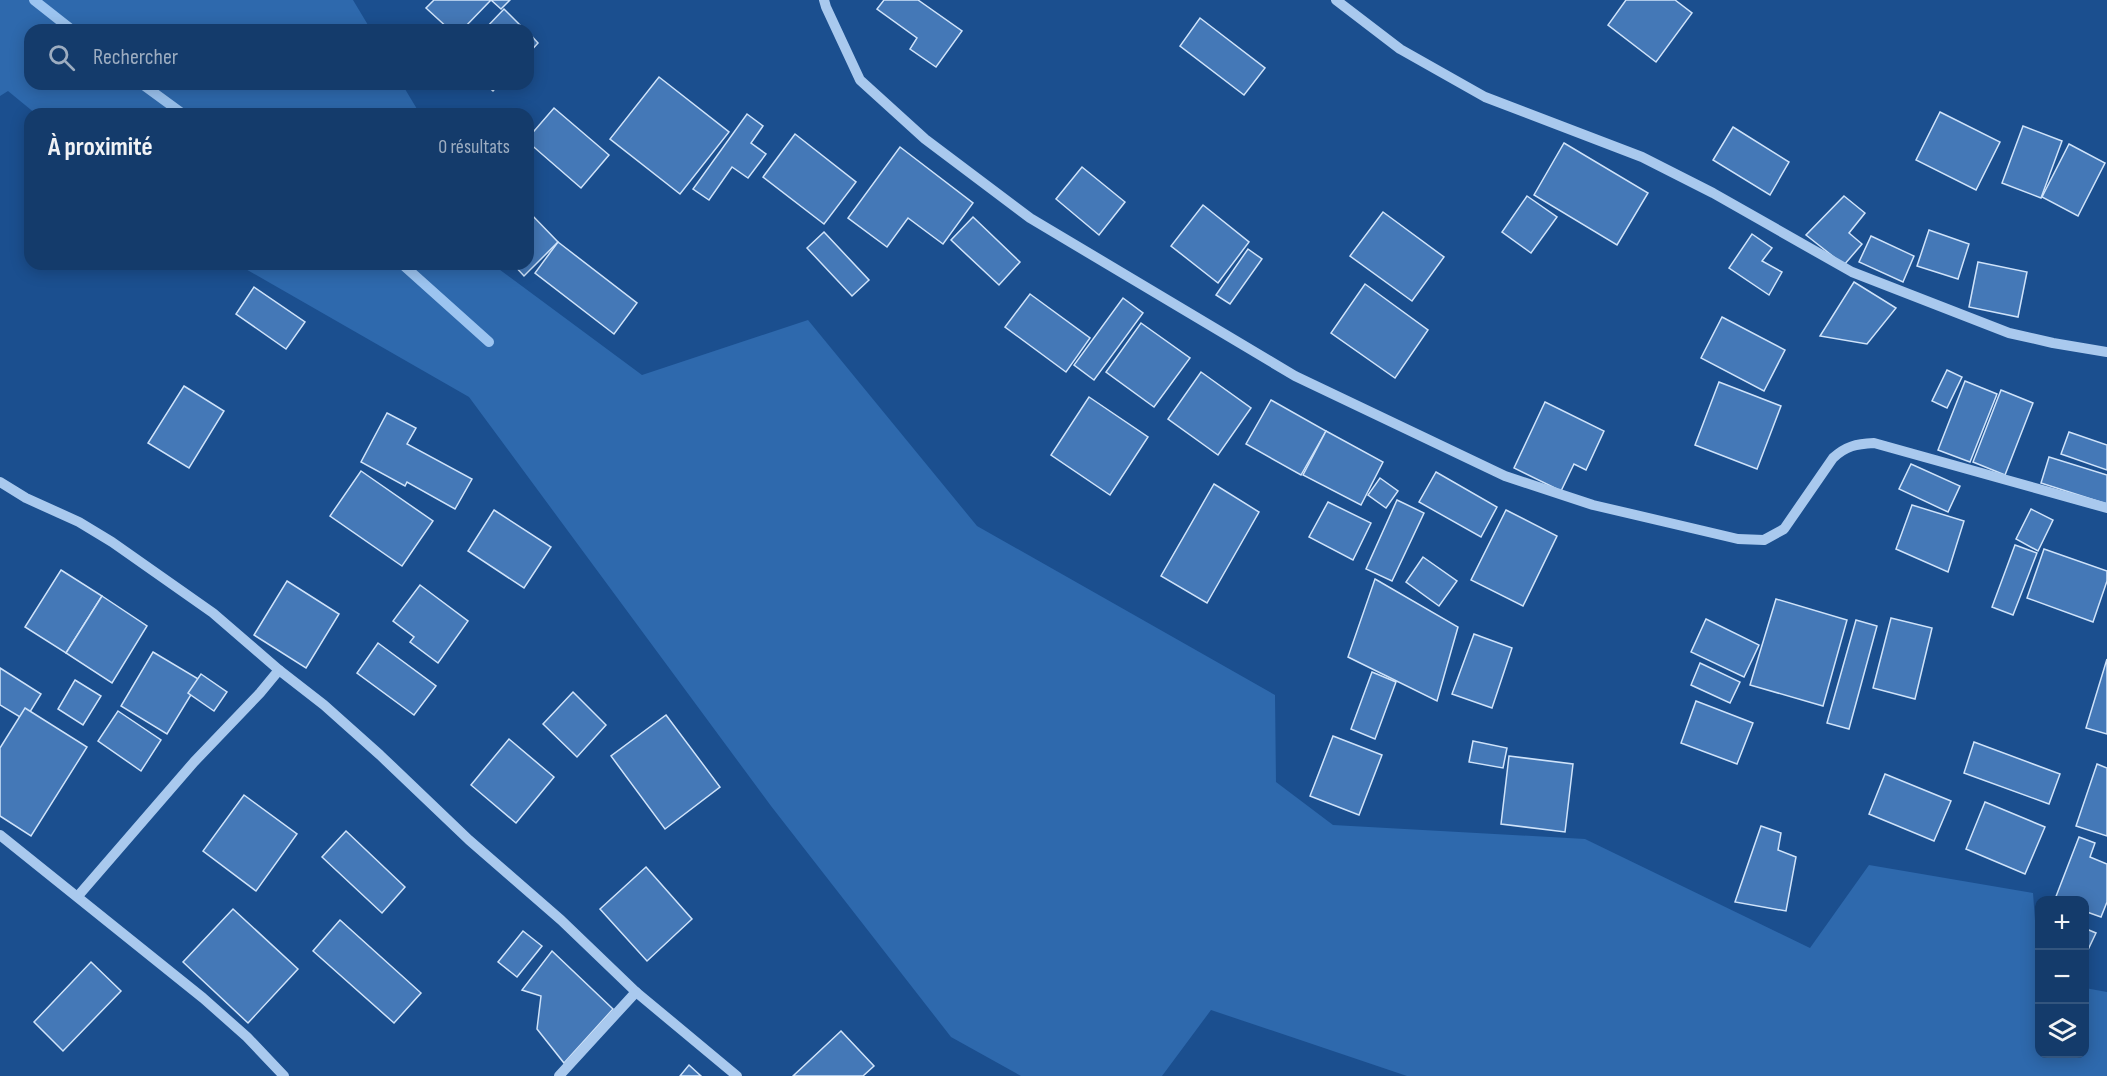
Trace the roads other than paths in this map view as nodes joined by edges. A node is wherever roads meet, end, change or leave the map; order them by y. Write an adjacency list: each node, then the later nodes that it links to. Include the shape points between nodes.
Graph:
1 (824, 0): 5 (street, via 860,80 925,139 1030,218 1295,376 1505,476 1593,505 1738,539 1764,540 1784,529 1842,450 1852,444 1874,443)
2 (1336, 0): 3 (street, via 1400,49 1485,97 1642,157 1852,272 2008,333)
3 (2107, 352)
4 (0, 482): 6 (street, via 112,542 213,613)
5 (2107, 508)
6 (279, 670): 8 (street); 9 (street, via 372,748)
7 (0, 835): 8 (street)
8 (78, 896): 10 (street, via 203,998)
9 (636, 992): 11 (street); 12 (street)
10 (284, 1076)
11 (560, 1076)
12 (737, 1076)

